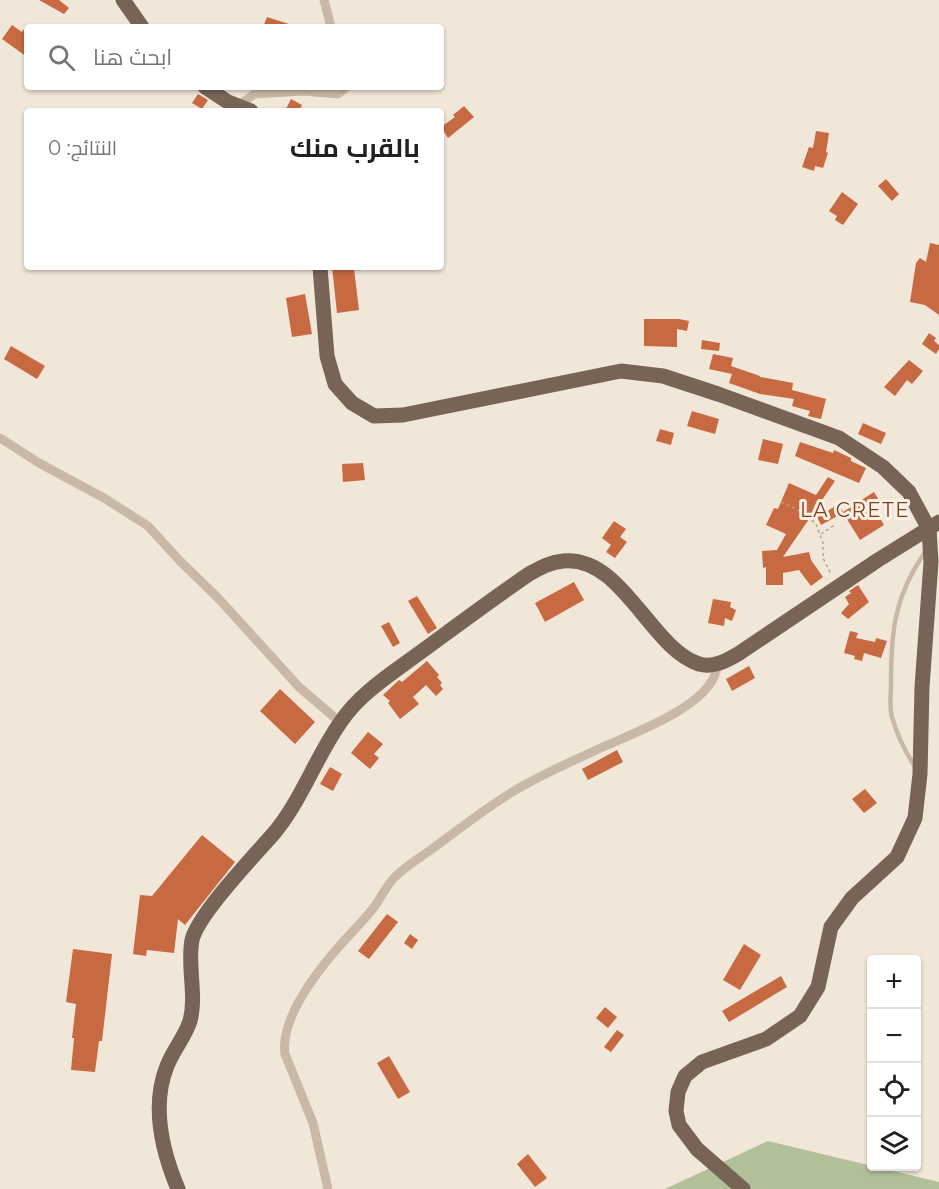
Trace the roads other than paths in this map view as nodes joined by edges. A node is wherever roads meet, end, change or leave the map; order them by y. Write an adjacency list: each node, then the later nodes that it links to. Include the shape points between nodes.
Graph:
1 (123, 0): 3 (main road)
2 (324, 0): 4 (street)
3 (140, 24)
4 (330, 24)
5 (210, 90): 7 (main road)
6 (343, 90): 8 (street, via 338,94 254,94)
7 (242, 108)
8 (245, 108)
9 (320, 270): 11 (main road, via 327,356 335,384 352,404 374,416 403,415 621,371 663,376 839,438 883,467 909,492)
10 (0, 438): 14 (street, via 148,526 299,687)
11 (934, 526): 12 (main road); 13 (main road)
12 (930, 546): 15 (main road); 15 (lane, via 910,574 899,600 892,640 891,714 901,745)
13 (717, 664): 14 (main road, via 698,663 673,646 603,573 589,565 564,561 529,574 481,608 380,682); 17 (street, via 712,682 686,707 515,790 406,867 315,976 283,1042 316,1131)
14 (340, 722): 16 (main road, via 294,805 197,927 192,940 191,1018 167,1066 159,1111 162,1141)
15 (920, 774): 18 (main road, via 915,818 897,857 852,898 831,927 818,987 800,1016 766,1039 702,1062 685,1076 678,1092 679,1125 697,1149)
16 (178, 1189)
17 (328, 1189)
18 (743, 1189)

